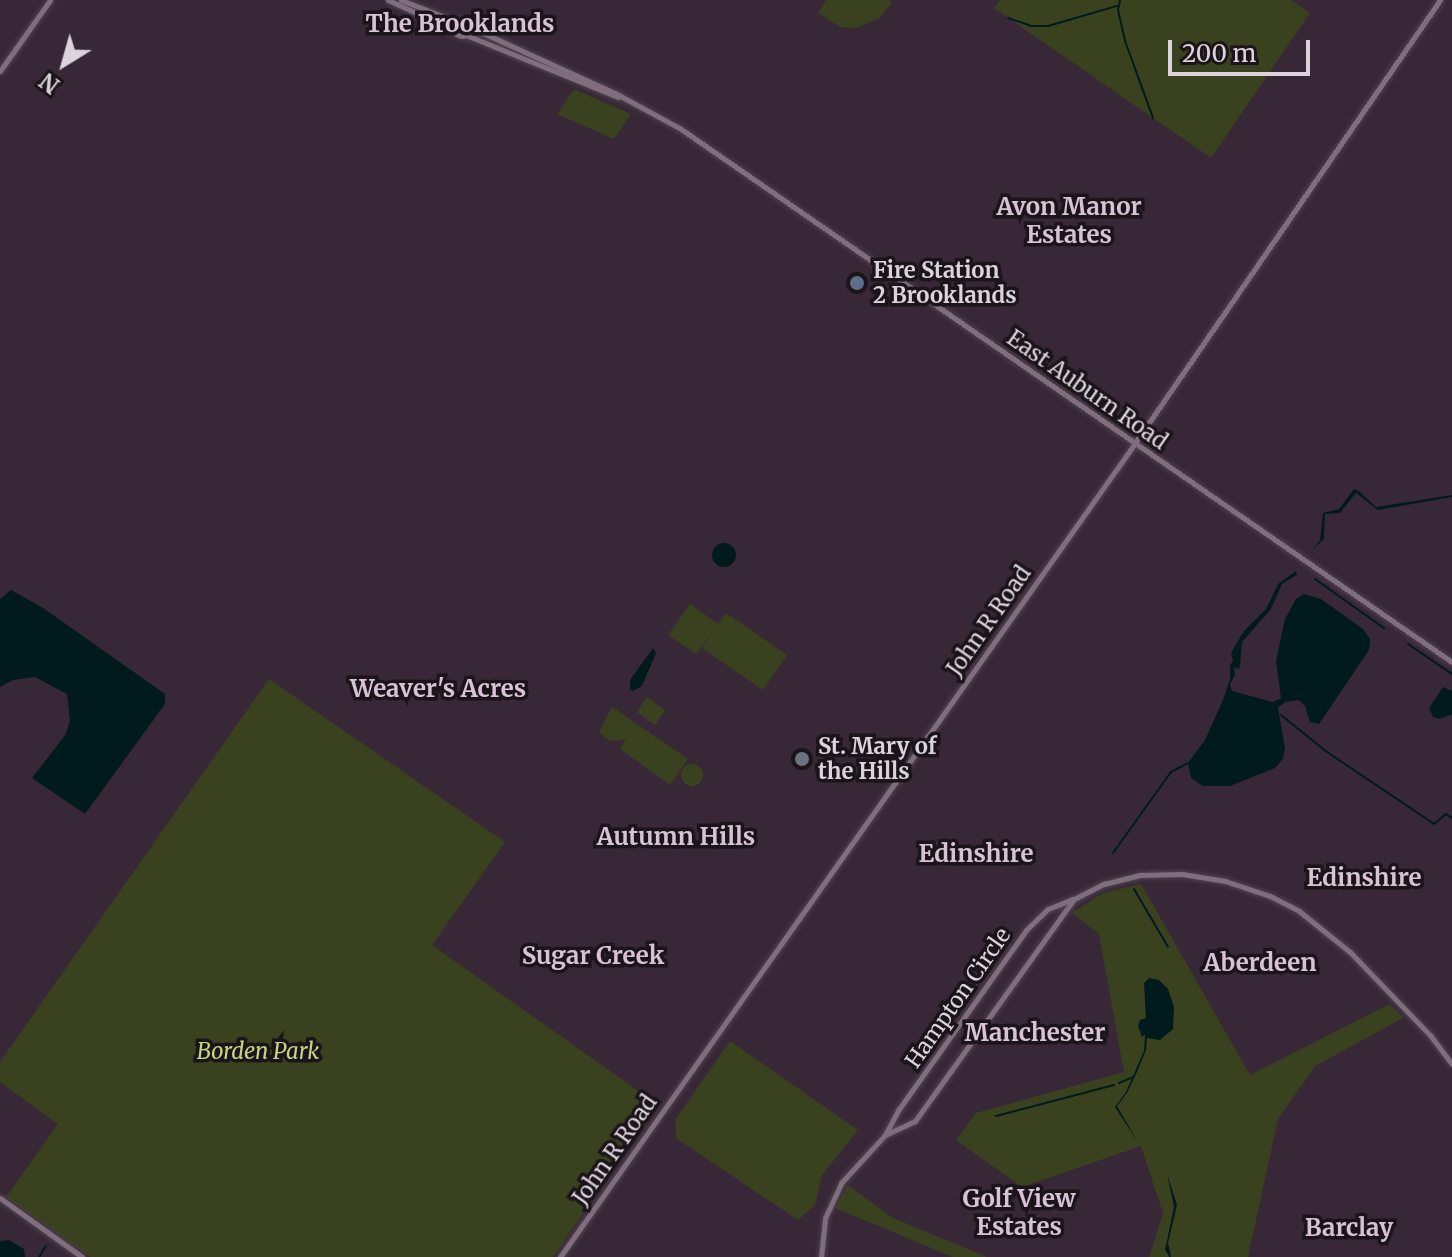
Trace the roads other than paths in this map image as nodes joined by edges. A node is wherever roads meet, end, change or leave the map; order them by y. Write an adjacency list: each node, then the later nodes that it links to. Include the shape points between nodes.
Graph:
1 (50, 0): 9 (main road)
2 (388, 0): 7 (main road)
3 (401, 0): 5 (main road)
4 (1440, 0): 11 (main road, John R Road)
5 (457, 22): 6 (main road); 7 (main road)
6 (470, 27): 8 (main road); 10 (main road, East Auburn Road)
7 (454, 30): 8 (main road)
8 (466, 35): 10 (main road, East Auburn Road)
9 (0, 71)
10 (619, 97): 11 (main road, East Auburn Road, via 688,134)
11 (1135, 443): 12 (main road, East Auburn Road); 18 (main road, John R Road)
12 (1452, 662)
13 (1074, 899): 14 (main road, Hampton Circle, via 1104,884 1156,874 1212,878 1270,896 1342,943); 15 (main road, Hampton Circle, via 915,1121); 15 (main road, Hampton Circle, via 1048,909 1026,930)
14 (1452, 1064)
15 (885, 1135): 19 (main road, Hampton Circle, via 837,1189 825,1218)
16 (0, 1198): 17 (main road)
17 (82, 1257)
18 (560, 1257)
19 (821, 1257)

